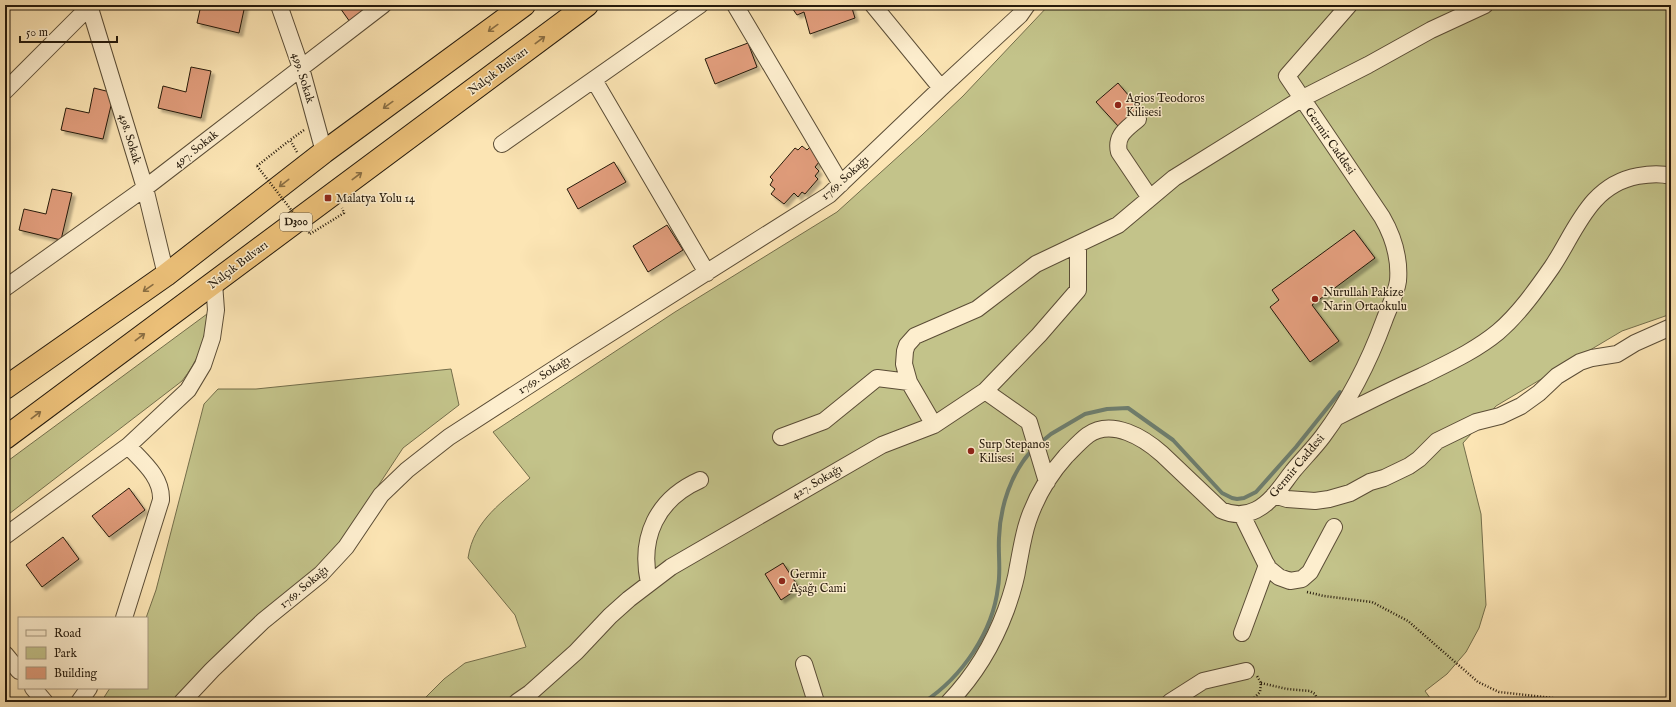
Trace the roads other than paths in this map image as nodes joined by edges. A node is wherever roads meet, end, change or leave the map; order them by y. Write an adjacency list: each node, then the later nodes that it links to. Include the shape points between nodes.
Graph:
1 (279, 5): 13 (street, 499. Sokak)
2 (383, 5): 13 (street, 497. Sokak)
3 (524, 5): 20 (highway, one-way to 20)
4 (587, 5): 28 (highway, Nalçık Bulvarı / D300, one-way to 4)
5 (700, 5): 14 (street)
6 (735, 5): 22 (street)
7 (874, 5): 15 (street)
8 (1027, 5): 15 (street, 1769. Sokağı, via 1020,15)
9 (1349, 5): 17 (street, Germir Caddesi, via 1287,76)
10 (1485, 5): 12 (street)
11 (89, 6): 16 (street); 23 (street, 498. Sokak)
12 (1466, 9): 17 (street, via 1368,65)
13 (301, 68): 20 (street, 499. Sokak); 23 (street, 497. Sokak)
14 (594, 80): 19 (street); 26 (street)
15 (941, 88): 22 (street, 1769. Sokağı)
16 (5, 91)
17 (1301, 99): 24 (street, via 1174,178); 34 (street, Germir Caddesi, via 1389,228 1397,254 1398,280 1391,306 1363,372)
18 (1138, 119): 24 (street, via 1122,132 1118,146 1119,152)
19 (502, 144)
20 (324, 152): 27 (highway, one-way to 27)
21 (1671, 176): 34 (street, via 1657,174 1634,177 1617,183 1601,194 1583,213 1563,250 1533,293 1499,331 1465,355)
22 (841, 184): 26 (street, 1769. Sokağı, via 829,195)
23 (145, 188): 27 (street, 498. Sokak); 29 (street, 497. Sokak)
24 (1150, 198): 25 (street, via 1118,225)
25 (1078, 244): 31 (street, via 1036,264 977,309 915,336 907,345 904,358); 33 (street, 427. Sokağı, via 1078,290)
26 (707, 273): 57 (street, 1769. Sokağı, via 566,361 423,458 381,495 346,547 322,574 274,611 235,646)
27 (166, 275): 32 (highway, one-way to 32)
28 (214, 283): 37 (highway, Nalçık Bulvarı / D300, one-way to 28); 38 (street, via 215,324 209,352 203,365 188,390)
29 (5, 288)
30 (1671, 327): 41 (street, via 1617,354 1598,356 1580,362 1557,376 1521,406 1500,416 1476,422 1450,435 1409,466 1350,493 1315,501 1287,499)
31 (909, 382): 35 (street); 36 (street, via 877,378 824,421)
32 (5, 388)
33 (985, 391): 35 (street, 427. Sokağı); 40 (street, via 1029,422)
34 (1337, 417): 41 (street, Germir Caddesi)
35 (934, 425): 46 (street, 427. Sokağı, via 882,444 693,553)
36 (781, 437)
37 (5, 438)
38 (128, 446): 44 (street); 47 (street, via 156,478 161,494)
39 (700, 480): 46 (street, via 674,496 655,520 646,550)
40 (1047, 482): 42 (street, via 1061,462 1089,434 1106,430 1124,431 1153,445 1221,510); 60 (street, via 1027,522 1013,588 991,646 973,675)
41 (1274, 495): 42 (street, Germir Caddesi, via 1257,510)
42 (1242, 514): 45 (street)
43 (1334, 527): 45 (street, via 1310,572 1302,579 1285,580)
44 (5, 536)
45 (1267, 565): 48 (street)
46 (649, 583): 58 (street, 427. Sokağı, via 610,616 576,652)
47 (124, 617)
48 (1242, 633)
49 (5, 654): 51 (street)
50 (804, 664): 59 (street)
51 (18, 670)
52 (1246, 671): 61 (street, via 1203,681)
53 (34, 689): 55 (street)
54 (88, 689): 56 (street)
55 (45, 702)
56 (79, 702)
57 (182, 702)
58 (517, 702)
59 (816, 702)
60 (949, 702)
61 (1170, 702)

